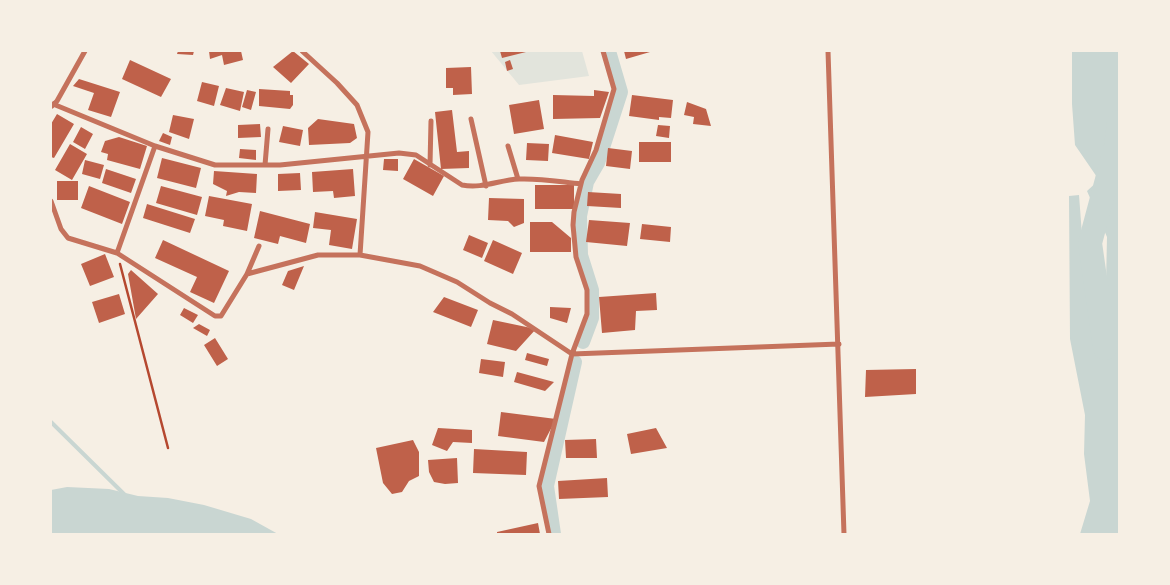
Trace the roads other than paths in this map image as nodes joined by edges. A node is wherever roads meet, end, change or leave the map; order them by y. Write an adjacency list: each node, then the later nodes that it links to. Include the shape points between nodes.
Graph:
1 (85, 51): 5 (street)
2 (302, 51): 11 (street, via 357,105 368,132)
3 (603, 51): 15 (street, via 614,89 596,150)
4 (828, 51): 22 (street)
5 (52, 105): 9 (street)
6 (471, 119): 16 (street)
7 (431, 121): 12 (street)
8 (268, 129): 13 (street)
9 (155, 146): 13 (street, via 215,165); 19 (street)
10 (508, 146): 14 (street)
11 (366, 156): 12 (street, via 416,155); 13 (street); 20 (street)
12 (430, 164): 16 (street, via 462,184)
13 (265, 165)
14 (518, 179): 15 (street); 16 (street)
15 (581, 184): 23 (street, via 573,225 576,257 588,302 587,314)
16 (486, 186)
17 (51, 201): 19 (street, via 61,229 68,238)
18 (259, 246): 21 (street)
19 (117, 253): 21 (street, via 215,316 221,316)
20 (360, 255): 21 (street, via 318,255); 23 (street, via 420,266 457,282)
21 (247, 274)
22 (839, 344): 23 (street); 25 (street)
23 (572, 354): 24 (street, via 539,486)
24 (549, 534)
25 (844, 534)

